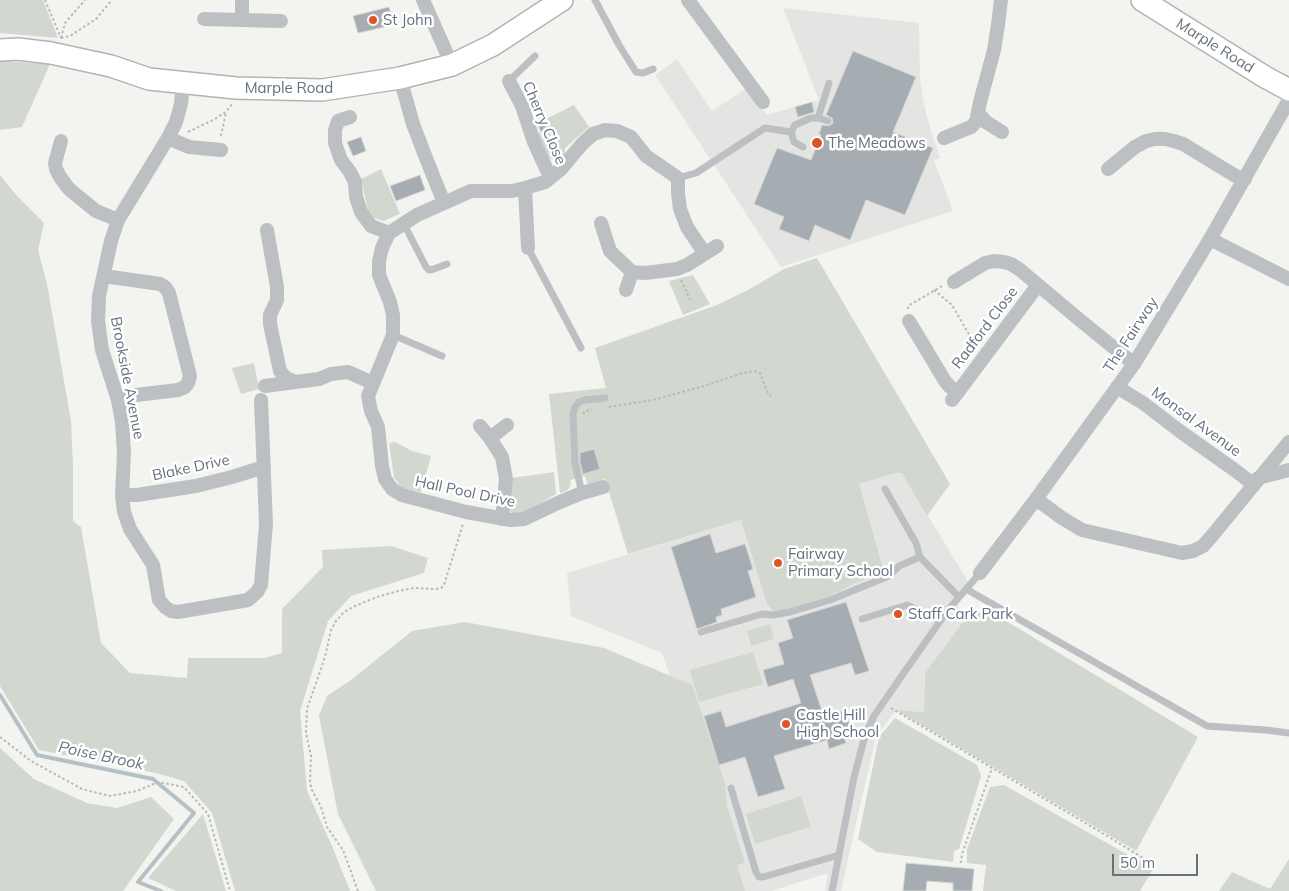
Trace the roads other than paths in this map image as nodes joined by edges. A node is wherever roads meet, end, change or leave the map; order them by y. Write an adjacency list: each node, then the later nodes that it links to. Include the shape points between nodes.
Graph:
1 (242, 0): 9 (street)
2 (423, 0): 13 (street)
3 (562, 0): 13 (main road, Marple Road, via 493,45)
4 (595, 0): 14 (lane, via 636,72)
5 (688, 0): 21 (street)
6 (1001, 0): 22 (street, via 994,50)
7 (1152, 3): 19 (main road, Marple Road)
8 (204, 19): 9 (street)
9 (242, 20): 10 (street)
10 (281, 21)
11 (0, 50): 17 (main road, Marple Road, via 51,53 111,66 150,79)
12 (535, 56): 16 (lane)
13 (452, 65): 15 (main road, Marple Road)
14 (653, 69)
15 (400, 78): 17 (main road, Marple Road, via 322,90 242,88); 38 (street, via 413,124)
16 (509, 81): 34 (street, Cherry Close)
17 (183, 82): 29 (street, Brookside Avenue, via 181,104)
18 (830, 82): 24 (lane)
19 (1289, 90)
20 (1289, 100): 36 (street, The Fairway)
21 (763, 102)
22 (978, 113): 27 (street); 28 (street, via 971,127)
23 (350, 117): 43 (street, via 338,121 335,143 354,182 361,212 371,226)
24 (818, 118): 25 (lane); 26 (lane, via 795,125)
25 (828, 121)
26 (791, 132): 31 (lane, via 794,142); 35 (lane, via 765,128 696,173)
27 (1002, 132)
28 (944, 138)
29 (170, 139): 32 (street, via 189,147); 39 (street, Brookside Avenue)
30 (62, 141): 39 (street, via 55,162 60,177 96,211)
31 (803, 147)
32 (221, 148)
33 (1108, 169): 36 (street, via 1140,144 1165,139 1183,144 1238,178)
34 (550, 177): 35 (street, via 593,134 605,130 630,137 646,156); 37 (street)
35 (678, 178): 47 (street, via 680,209 687,227 711,250 677,269 645,274)
36 (1245, 179): 44 (street, The Fairway)
37 (525, 188): 38 (street, via 471,191); 45 (street)
38 (444, 203): 41 (street)
39 (118, 220): 48 (street, Brookside Avenue)
40 (601, 223): 47 (street, via 610,251)
41 (404, 224): 43 (street); 46 (lane, via 429,270)
42 (267, 230): 58 (street, via 277,287 270,324 280,371)
43 (389, 233): 54 (street, Hall Pool Drive, via 378,262 379,275 393,315)
44 (1210, 239): 49 (street); 57 (street, The Fairway)
45 (528, 248): 55 (lane)
46 (447, 264)
47 (632, 272): 52 (street)
48 (104, 276): 62 (street, Brookside Avenue, via 98,321 102,350); 62 (street, via 165,287 190,376 184,388 178,390)
49 (1289, 278)
50 (954, 282): 51 (street, Radford Close, via 967,268 994,261 1011,264)
51 (1038, 285): 53 (street, Radford Close, via 955,396); 57 (street, Radford Close)
52 (626, 290)
53 (912, 330)
54 (394, 335): 56 (lane); 59 (street, Hall Pool Drive)
55 (581, 348)
56 (442, 356)
57 (1134, 364): 60 (street, The Fairway)
58 (295, 382): 59 (street, via 348,372); 67 (street, Brookside Avenue, via 262,397)
59 (373, 382): 75 (street, Hall Pool Drive, via 368,396 378,427 385,479 392,489 402,495)
60 (1117, 387): 69 (street, Monsal Avenue, via 1249,481); 74 (street, The Fairway)
61 (605, 398): 72 (lane, via 579,402 573,414 575,463)
62 (118, 400): 73 (street, Brookside Avenue, via 124,453)
63 (507, 425): 65 (street)
64 (480, 426): 65 (street)
65 (490, 438): 75 (street, via 502,457 506,479)
66 (1289, 442): 69 (street)
67 (264, 467): 73 (street, Blake Drive, via 196,486); 73 (street, Brookside Avenue, via 266,524 262,578 257,592 248,600 178,612 165,608 159,600 152,565 130,529)
68 (1289, 470): 69 (street)
69 (1256, 482): 74 (street, via 1203,546 1182,554 1082,530)
70 (602, 487): 72 (street, Hall Pool Drive)
71 (885, 489): 76 (lane, via 916,543)
72 (582, 493): 75 (street, Hall Pool Drive, via 524,519)
73 (122, 495)
74 (1036, 499): 77 (street, The Fairway)
75 (502, 519)
76 (920, 557): 79 (lane); 82 (lane, via 899,566 889,576 830,600 790,612 762,614)
77 (980, 574): 78 (lane)
78 (966, 589): 79 (lane); 83 (lane, via 1207,726)
79 (959, 597): 81 (lane)
80 (862, 619): 81 (lane, via 908,605)
81 (940, 621): 85 (lane, via 874,716 865,736)
82 (700, 632)
83 (1289, 733)
84 (731, 788): 85 (lane, via 759,877)
85 (839, 855): 86 (lane)
86 (832, 891)

